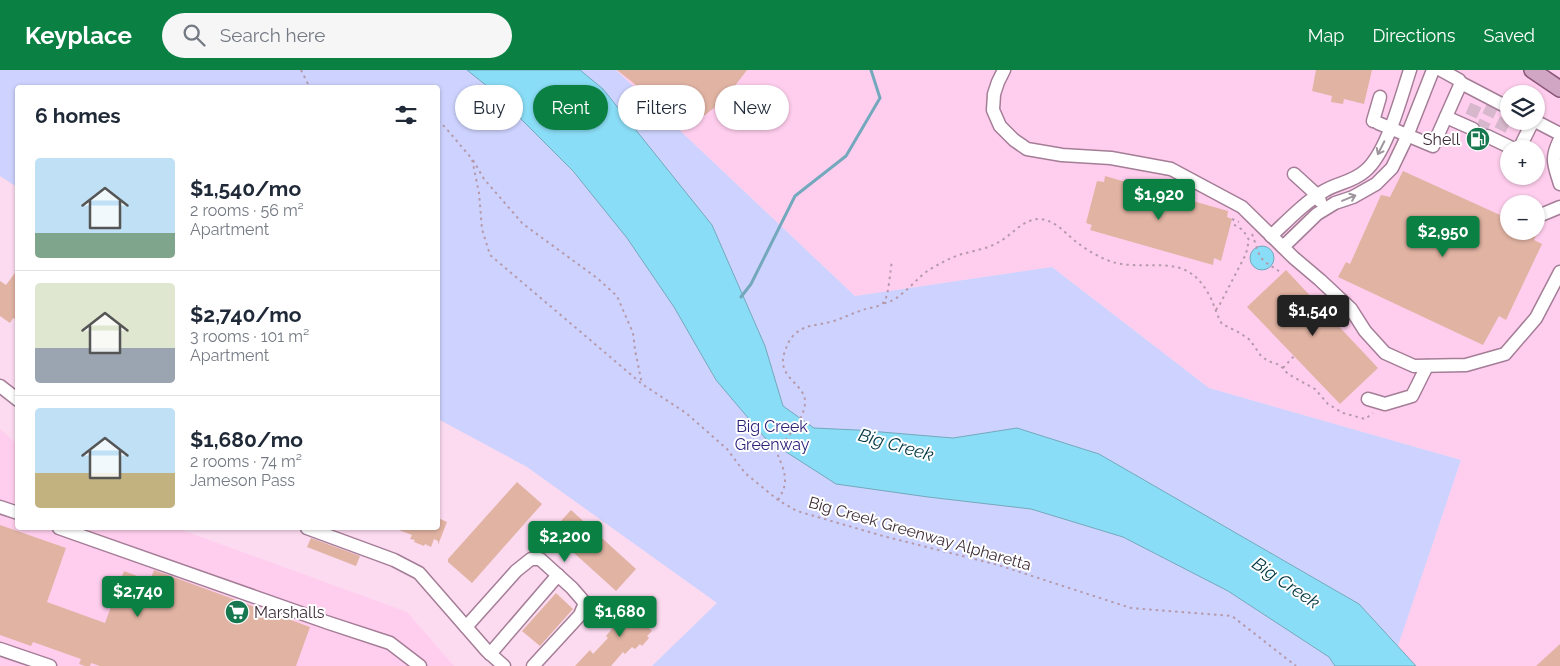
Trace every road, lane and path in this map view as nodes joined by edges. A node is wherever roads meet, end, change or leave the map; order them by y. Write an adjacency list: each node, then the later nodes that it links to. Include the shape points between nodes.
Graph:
1 (301, 70): 8 (path)
2 (1004, 70): 33 (street, via 994,94 993,110 1000,126 1020,144 1062,154 1111,158 1171,169 1242,207)
3 (1410, 70): 16 (street)
4 (1433, 70): 19 (street)
5 (1441, 70): 7 (street)
6 (1532, 70): 9 (main road)
7 (1461, 84): 11 (street); 12 (street)
8 (308, 85)
9 (1560, 89)
10 (1380, 97): 16 (street, via 1376,122)
11 (1500, 105)
12 (1446, 117): 14 (street); 19 (street, via 1433,146)
13 (440, 123): 22 (path, Big Creek Greenway Alpharetta)
14 (1470, 124)
15 (1545, 126): 17 (street)
16 (1391, 128): 19 (street); 25 (street, one-way to 25, via 1366,171)
17 (1560, 134)
18 (1494, 135): 21 (street)
19 (1407, 136): 27 (street, one-way to 19, via 1376,184 1392,168)
20 (1560, 139): 24 (street, via 1553,153)
21 (1501, 140)
22 (472, 159): 43 (path, via 523,224 617,296 633,333); 43 (path, Big Creek Greenway Alpharetta, via 482,229 490,255)
23 (1294, 174): 25 (street)
24 (1560, 184)
25 (1317, 195): 27 (street); 33 (street)
26 (1560, 207): 28 (street)
27 (1324, 210): 34 (street)
28 (1545, 213)
29 (1232, 219): 31 (path)
30 (1231, 223): 39 (path, via 1243,230 1249,240 1246,254)
31 (1241, 223)
32 (1251, 232): 37 (path, via 1262,259)
33 (1271, 236): 34 (street)
34 (1283, 247): 41 (street, via 1350,309 1385,353 1414,366)
35 (892, 261): 38 (path)
36 (1560, 272): 41 (street, via 1536,318 1505,354 1466,365)
37 (1282, 274)
38 (884, 303): 39 (path, via 942,262 997,244 1014,230 1037,219 1056,225 1079,244 1116,263 1168,264 1181,268 1200,281); 48 (path, via 830,322 804,327 790,339 782,361 784,370 802,392 805,402 804,412 778,450 786,480)
39 (1216, 310): 42 (path, via 1222,324 1250,340 1261,356)
40 (1294, 356): 42 (path)
41 (1427, 366): 47 (street, via 1412,396)
42 (1283, 368): 47 (path, via 1343,413 1365,420)
43 (642, 384): 48 (path, Big Creek Greenway Alpharetta, via 686,413 727,450 744,473)
44 (0, 386): 45 (street)
45 (15, 398)
46 (1368, 400): 47 (street)
47 (1382, 403)
48 (778, 500): 61 (path, Big Creek Greenway Alpharetta, via 797,511 998,565 1131,608 1232,616)
49 (0, 507): 50 (street)
50 (15, 512)
51 (64, 530): 58 (street, via 390,643)
52 (312, 530): 54 (street, via 394,560 419,573)
53 (558, 576): 54 (street, via 540,559 531,559 516,571); 56 (street); 60 (street, via 585,603 580,615)
54 (466, 627): 56 (street)
55 (0, 649): 57 (street)
56 (490, 654): 59 (street)
57 (50, 666)
58 (420, 666)
59 (504, 666)
60 (533, 666)
61 (1296, 666)

